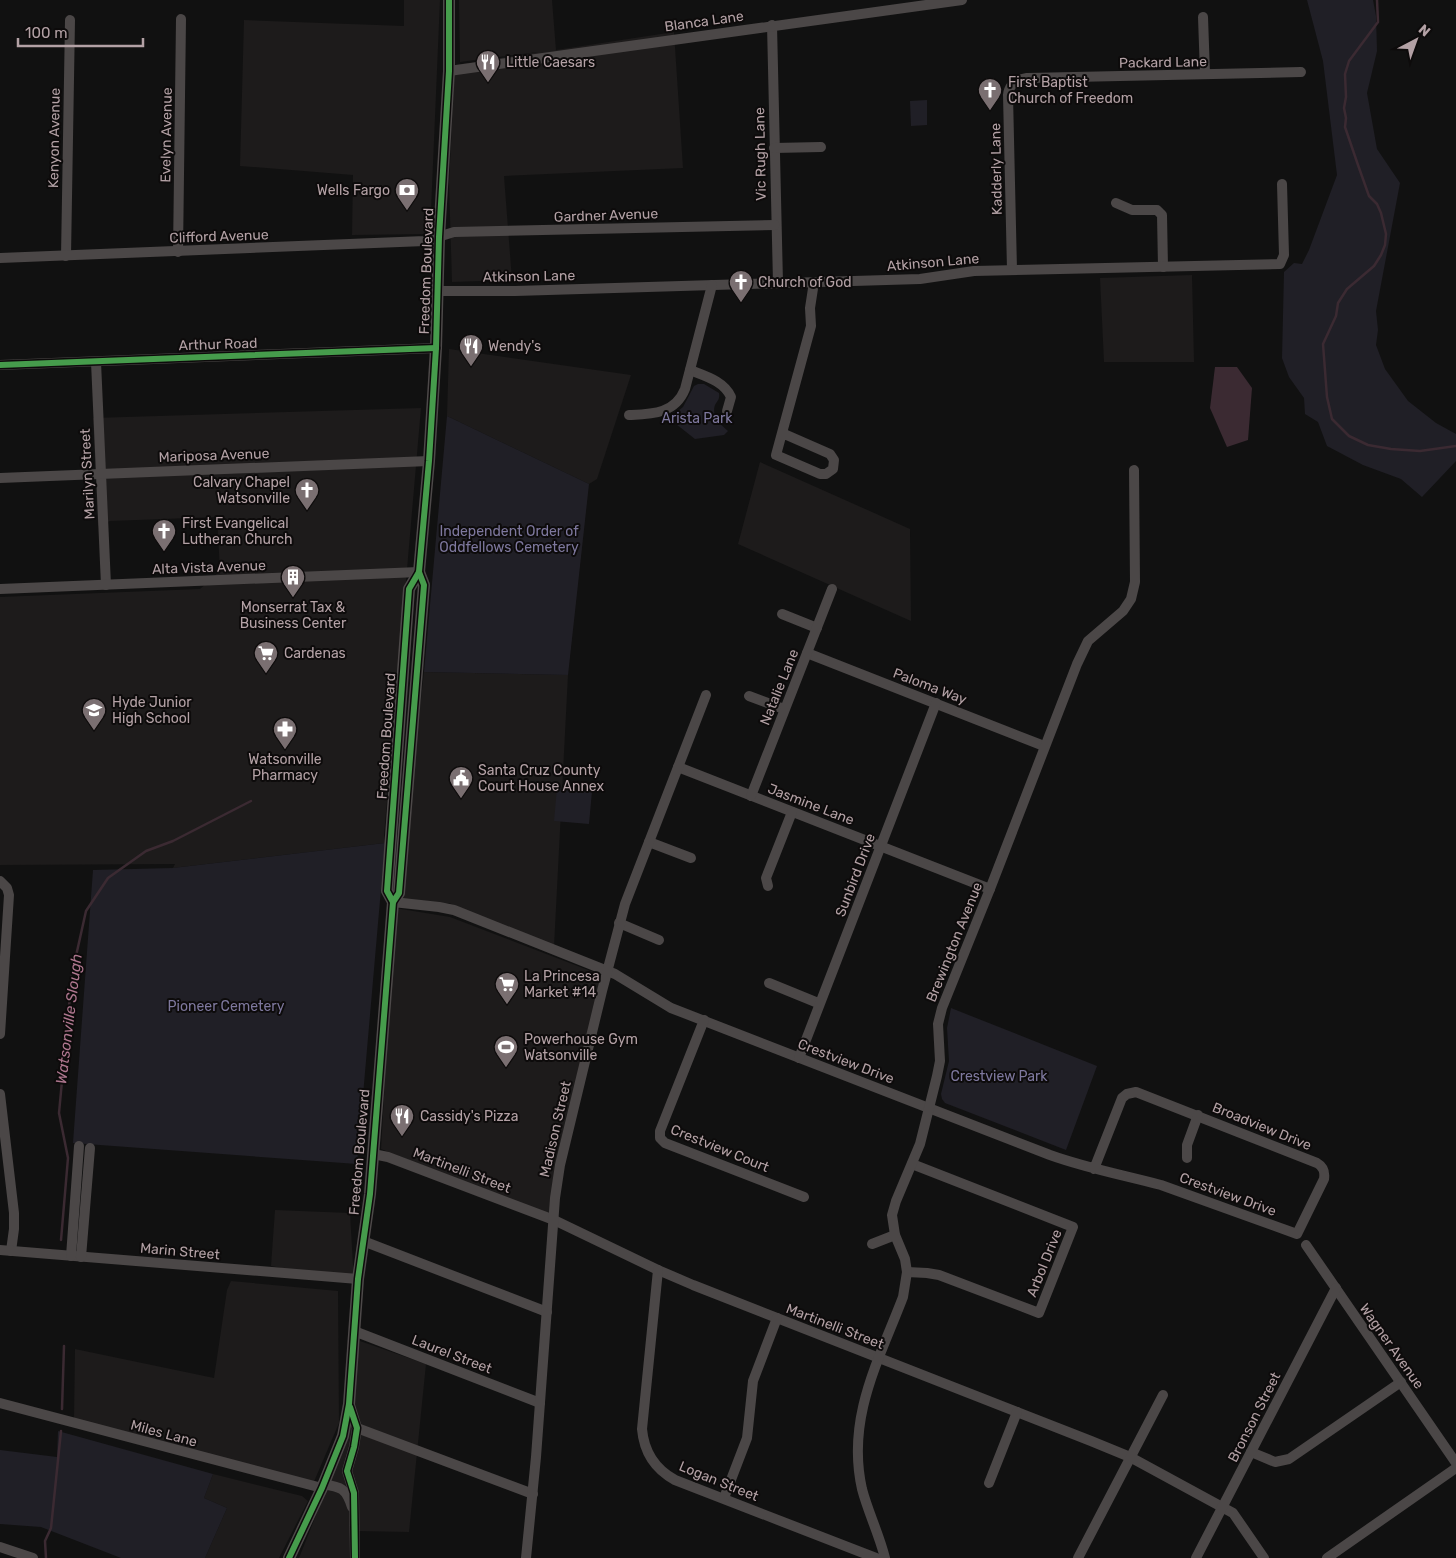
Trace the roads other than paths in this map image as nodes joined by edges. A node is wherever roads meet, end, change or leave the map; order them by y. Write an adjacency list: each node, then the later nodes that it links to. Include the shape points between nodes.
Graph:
1 (449, 0): 7 (main road, Freedom Boulevard)
2 (962, 0): 6 (street, Blanca Lane)
3 (1203, 17): 9 (street)
4 (181, 19): 17 (street, Evelyn Avenue)
5 (70, 20): 18 (street, Kenyon Avenue)
6 (772, 25): 7 (street, Blanca Lane); 12 (street, Vic Rugh Lane)
7 (449, 71): 16 (main road, Freedom Boulevard)
8 (1301, 72): 9 (street, Packard Lane)
9 (1205, 74): 10 (street, Packard Lane)
10 (1027, 78): 21 (street, Kadderly Lane, via 1013,83 1008,95)
11 (821, 147): 12 (street)
12 (774, 148): 15 (street, Vic Rugh Lane)
13 (1282, 184): 20 (street, Atkinson Lane, via 1284,255 1280,264)
14 (1116, 203): 20 (street, via 1129,210 1160,212)
15 (776, 225): 16 (street, Gardner Avenue, via 454,232); 23 (street, Vic Rugh Lane)
16 (439, 237): 17 (street, Clifford Avenue, via 425,241); 25 (main road, Freedom Boulevard)
17 (178, 252): 18 (street, Clifford Avenue)
18 (66, 256): 19 (street, Clifford Avenue)
19 (0, 258)
20 (1163, 267): 21 (street, Atkinson Lane)
21 (1012, 270): 22 (street, Atkinson Lane, via 974,271 920,279)
22 (814, 282): 23 (street, Atkinson Lane); 32 (street, via 811,326)
23 (778, 283): 24 (street, Atkinson Lane)
24 (712, 285): 25 (street, Atkinson Lane); 29 (street)
25 (438, 291): 26 (main road, Freedom Boulevard)
26 (436, 348): 27 (street, Arthur Road); 33 (main road, Freedom Boulevard)
27 (96, 362): 28 (street, Arthur Road); 35 (street, Marilyn Street)
28 (0, 365)
29 (690, 370): 30 (street, via 727,390 731,397); 31 (street, via 683,394 671,408 656,414)
30 (727, 411)
31 (629, 415)
32 (782, 433): 32 (street, via 776,455 820,474 833,469 834,460 830,454)
33 (429, 461): 35 (street, Mariposa Avenue); 37 (main road, Freedom Boulevard)
34 (1134, 470): 48 (street, Brewington Avenue, via 1135,582 1131,598 1122,611 1088,641)
35 (101, 474): 36 (street, Mariposa Avenue); 38 (street, Marilyn Street)
36 (0, 478)
37 (418, 572): 38 (street, Alta Vista Avenue); 58 (main road, Freedom Boulevard, via 409,589 387,891)
38 (106, 585): 39 (street, Alta Vista Avenue)
39 (0, 589)
40 (832, 589): 42 (street, Natalie Lane)
41 (782, 614): 42 (street)
42 (817, 628): 43 (street, Natalie Lane)
43 (807, 653): 46 (street, Paloma Way); 47 (street, Natalie Lane)
44 (706, 695): 49 (street, Madison Street)
45 (749, 696): 47 (street)
46 (936, 703): 48 (street, Paloma Way); 53 (street, Sunbird Drive)
47 (784, 709): 50 (street, Natalie Lane)
48 (1044, 746): 57 (street, Brewington Avenue)
49 (678, 767): 50 (street, Jasmine Lane); 52 (street, Madison Street)
50 (751, 796): 51 (street, Jasmine Lane)
51 (792, 812): 53 (street, Jasmine Lane); 56 (street, via 766,878)
52 (649, 842): 54 (street); 59 (street, Madison Street)
53 (880, 846): 57 (street, Jasmine Lane); 64 (street, Sunbird Drive)
54 (691, 858)
55 (0, 881): 63 (street, via 9,895)
56 (768, 886)
57 (990, 889): 69 (street, Brewington Avenue, via 942,1008 938,1024 940,1061)
58 (393, 902): 61 (street, Crestview Drive, via 454,910); 73 (main road, Freedom Boulevard)
59 (619, 924): 60 (street); 61 (street, Madison Street)
60 (659, 940)
61 (607, 971): 65 (street, Crestview Drive, via 663,1004); 78 (street, Madison Street, via 560,1165)
62 (769, 984): 64 (street)
63 (2, 987): 66 (street)
64 (818, 1004): 67 (street, Sunbird Drive)
65 (704, 1020): 67 (street, Crestview Drive); 77 (street, Crestview Court, via 660,1138 665,1143)
66 (0, 1034)
67 (799, 1058): 69 (street, Crestview Drive)
68 (0, 1094): 71 (street)
69 (929, 1108): 75 (street, Brewington Avenue); 76 (street, Crestview Drive)
70 (1198, 1115): 74 (street, via 1187,1145); 76 (street, Broadview Drive, via 1140,1092 1126,1093); 79 (street, Broadview Drive, via 1328,1170)
71 (1, 1117): 85 (street, via 14,1221)
72 (84, 1147): 86 (street)
73 (373, 1154): 78 (street, Martinelli Street); 81 (main road, Freedom Boulevard)
74 (1187, 1158)
75 (912, 1164): 80 (street, Brewington Avenue, via 893,1209); 88 (street, Arbol Drive, via 1073,1227 1039,1313 939,1275)
76 (1094, 1169): 79 (street, Crestview Drive, via 1160,1185)
77 (804, 1197)
78 (554, 1220): 87 (street, Martinelli Street); 91 (street, Madison Street)
79 (1296, 1234)
80 (895, 1235): 82 (street); 88 (street, Brewington Avenue)
81 (363, 1241): 89 (main road, Freedom Boulevard); 91 (street)
82 (872, 1244)
83 (1306, 1245): 90 (street, Wagner Avenue)
84 (0, 1250): 85 (street, Marin Street)
85 (11, 1251): 86 (street, Marin Street)
86 (76, 1256): 89 (street, Marin Street)
87 (658, 1270): 92 (street, Martinelli Street); 109 (street, Logan Street, via 642,1429 645,1445 651,1459 669,1477)
88 (907, 1272): 94 (street, Brewington Avenue, via 903,1297)
89 (358, 1279): 93 (main road, Freedom Boulevard)
90 (1336, 1288): 95 (street, Wagner Avenue); 102 (street, Bronson Street)
91 (547, 1312): 98 (street, Madison Street)
92 (777, 1318): 94 (street, Martinelli Street); 109 (street, via 753,1381 747,1438)
93 (354, 1331): 98 (street, Laurel Street); 99 (main road, Freedom Boulevard)
94 (879, 1357): 100 (street, Martinelli Street); 118 (street, Brewington Avenue, via 862,1405 858,1449 862,1488)
95 (1401, 1382): 102 (street, via 1289,1459 1275,1462); 104 (street, Wagner Avenue)
96 (1163, 1395): 103 (street)
97 (0, 1403): 107 (street, Miles Lane)
98 (540, 1403): 108 (street, Madison Street)
99 (349, 1404): 101 (street, Freedom Boulevard); 107 (main road, Freedom Boulevard, via 343,1436)
100 (1017, 1412): 103 (street, Martinelli Street); 106 (street)
101 (357, 1428): 108 (street); 111 (street, Freedom Boulevard, via 348,1475 354,1493)
102 (1251, 1452): 110 (street, Bronson Street)
103 (1130, 1457): 110 (street, Martinelli Street); 119 (street)
104 (1456, 1463)
105 (1456, 1468): 122 (street)
106 (989, 1483)
107 (323, 1486): 111 (street, Miles Lane, via 344,1490); 114 (main road, Freedom Boulevard)
108 (533, 1494): 116 (street, Madison Street)
109 (724, 1498): 117 (street, Logan Street)
110 (1223, 1507): 120 (street, Bronson Street); 121 (street, Martinelli Street, via 1233,1513)
111 (354, 1515): 115 (street)
112 (0, 1547): 113 (street)
113 (27, 1557)
114 (289, 1558)
115 (355, 1558)
116 (526, 1558)
117 (876, 1558)
118 (885, 1558)
119 (1078, 1558)
120 (1196, 1558)
121 (1264, 1558)
122 (1327, 1558)

